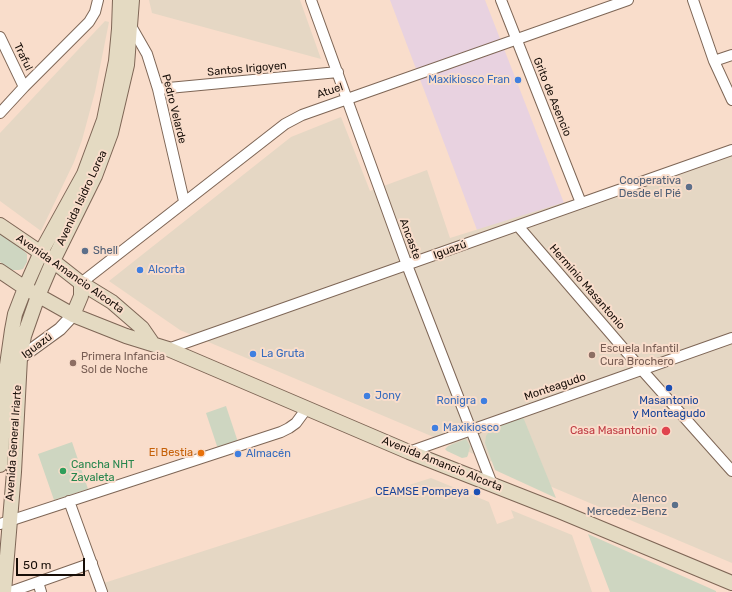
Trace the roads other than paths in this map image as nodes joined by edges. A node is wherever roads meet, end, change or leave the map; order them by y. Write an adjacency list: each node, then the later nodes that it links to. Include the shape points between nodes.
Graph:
1 (98, 0): 14 (street, via 89,22)
2 (120, 0): 8 (main road)
3 (132, 0): 8 (main road)
4 (311, 0): 13 (street, Ancaste)
5 (501, 0): 10 (street, Grito de Asencio)
6 (628, 0): 10 (street, Atuel)
7 (693, 0): 12 (street)
8 (125, 28): 15 (street, Pedro Velarde, via 147,54); 24 (main road, Avenida Isidro Lorea, via 104,120 84,174); 25 (main road, Avenida Isidro Lorea, via 127,65 111,133 95,176)
9 (0, 37): 14 (street, Traful)
10 (516, 39): 16 (street, Atuel); 21 (street, Grito de Asencio)
11 (732, 55): 12 (street)
12 (714, 61): 17 (street)
13 (338, 72): 15 (street, Santos Irigoyen); 16 (street, Ancaste)
14 (24, 87): 18 (street)
15 (158, 89): 20 (street, Pedro Velarde)
16 (347, 98): 20 (street, Atuel, via 312,110 285,124); 26 (street, Ancaste)
17 (732, 100)
18 (0, 113)
19 (732, 150): 21 (street, Iguazú)
20 (184, 201): 28 (street, Atuel)
21 (580, 203): 23 (street, Iguazú)
22 (0, 225): 24 (main road, Avenida Amancio Alcorta)
23 (518, 226): 26 (street, Iguazú); 36 (street, Herminio Masantonio)
24 (41, 252): 25 (main road, Avenida Amancio Alcorta); 29 (main road, Avenida Isidro Lorea)
25 (53, 260): 28 (main road, Avenida Amancio Alcorta); 30 (main road, Avenida Isidro Lorea)
26 (407, 265): 34 (street, Iguazú); 39 (street, Ancaste)
27 (0, 271): 29 (main road, Avenida Amancio Alcorta)
28 (81, 283): 31 (main road, via 81,296); 33 (main road, Avenida Amancio Alcorta, via 112,302 142,328)
29 (25, 288): 30 (main road, Avenida Amancio Alcorta); 37 (main road, Avenida General Iriarte, via 15,314)
30 (38, 296): 31 (main road, Avenida Amancio Alcorta); 35 (main road, Avenida General Iriarte, via 24,336)
31 (73, 315): 33 (main road, Avenida Amancio Alcorta); 35 (street, Iguazú, via 60,329)
32 (732, 338): 36 (street, Monteagudo)
33 (153, 344): 34 (main road, Avenida Amancio Alcorta)
34 (168, 349): 38 (main road, Avenida Amancio Alcorta)
35 (20, 358): 37 (street, Iguazú); 45 (main road, Avenida General Iriarte, via 14,472)
36 (642, 370): 39 (street, Monteagudo); 42 (street, Herminio Masantonio)
37 (3, 375): 41 (main road, Avenida General Iriarte)
38 (307, 408): 40 (main road, Avenida Amancio Alcorta); 44 (street, via 296,423 280,432)
39 (470, 430): 40 (street, Monteagudo); 43 (street, Ancaste)
40 (409, 452): 43 (main road, Avenida Amancio Alcorta)
41 (0, 465)
42 (732, 472)
43 (492, 484): 47 (main road, Avenida Amancio Alcorta)
44 (69, 501): 45 (street); 46 (street)
45 (5, 522): 49 (main road, Avenida General Iriarte)
46 (92, 563): 48 (street); 51 (street)
47 (726, 581): 52 (main road)
48 (40, 587): 50 (street)
49 (4, 592)
50 (10, 592)
51 (102, 592)
52 (727, 592)

